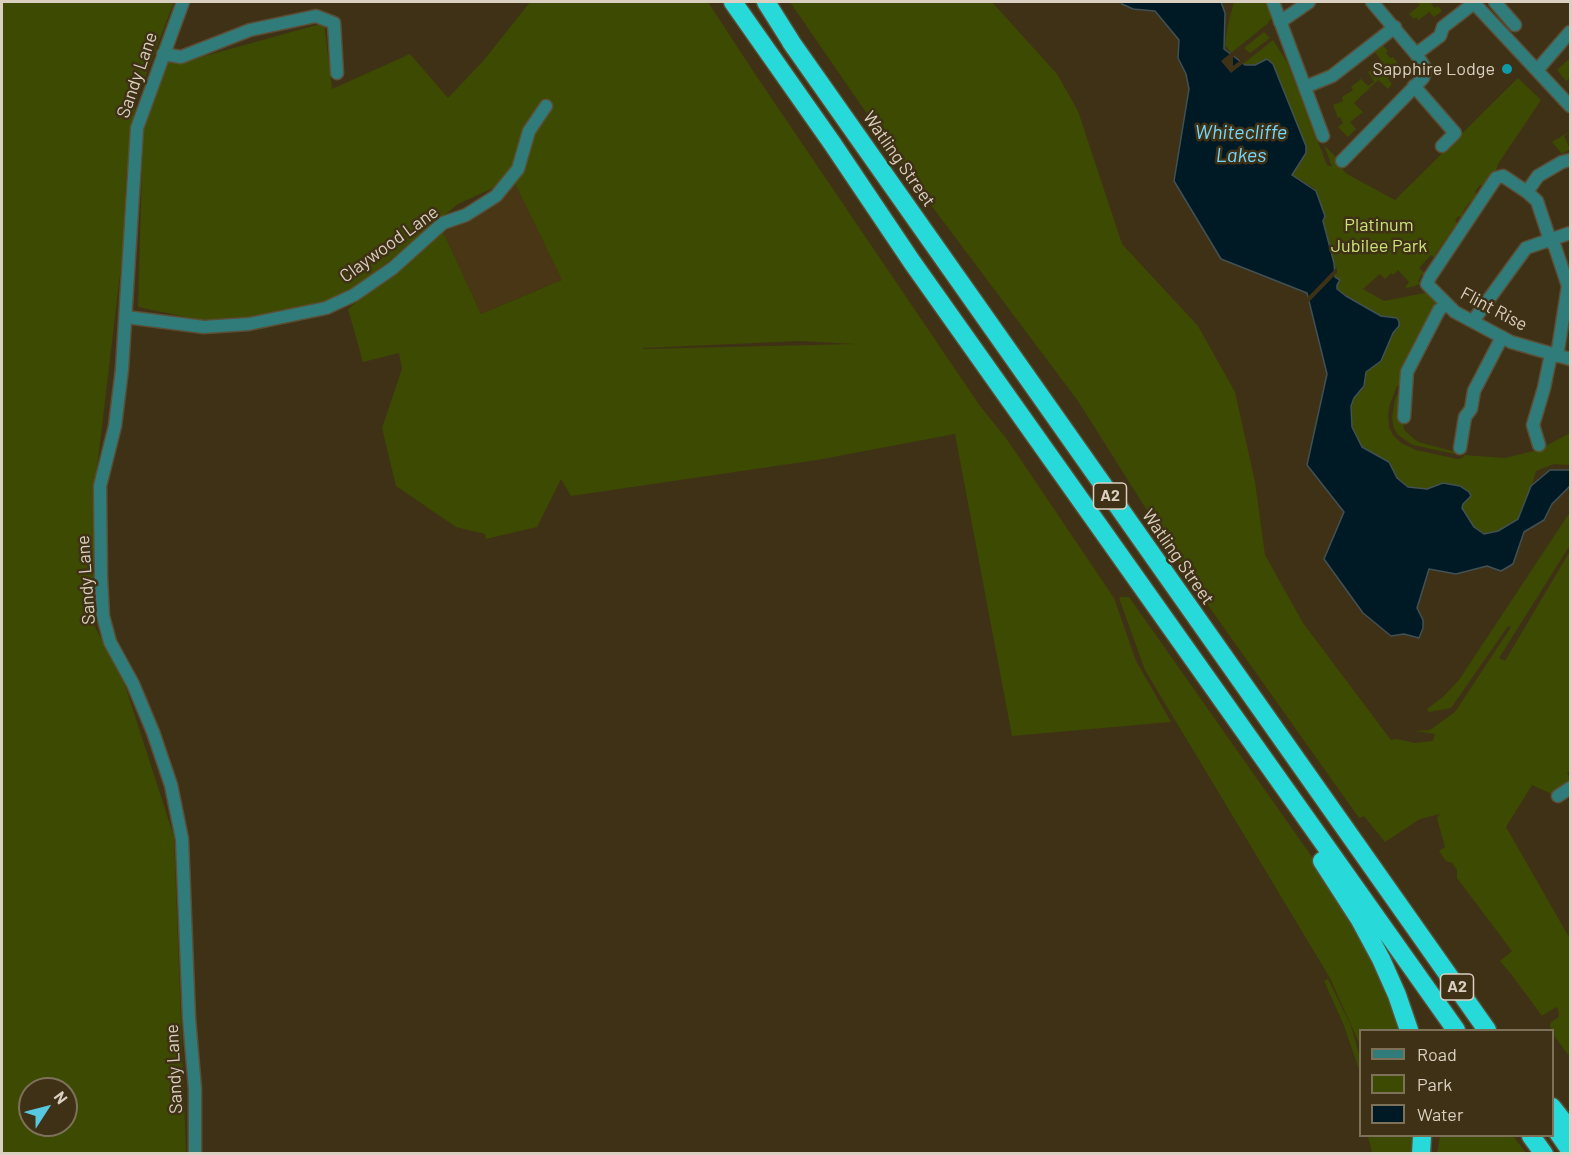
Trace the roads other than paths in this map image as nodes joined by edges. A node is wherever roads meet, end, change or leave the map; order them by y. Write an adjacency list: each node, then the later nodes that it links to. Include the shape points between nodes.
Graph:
1 (183, 2): 13 (street, Sandy Lane)
2 (733, 2): 37 (highway, A2)
3 (764, 2): 40 (highway, Watling Street / A2)
4 (1274, 2): 9 (street)
5 (1309, 2): 9 (street)
6 (1372, 2): 11 (street)
7 (1474, 2): 14 (street); 15 (street)
8 (1495, 2): 10 (street)
9 (1280, 22): 18 (street)
10 (1515, 25)
11 (1395, 27): 14 (street); 18 (street, via 1330,77)
12 (1570, 32): 15 (street)
13 (163, 54): 16 (street, via 181,57 250,30 316,16 334,23); 29 (street, Sandy Lane, via 137,128)
14 (1416, 54): 17 (street, via 1426,69)
15 (1538, 69): 20 (street)
16 (337, 73)
17 (1414, 86): 22 (street, via 1455,133); 24 (street)
18 (1305, 87): 21 (street)
19 (546, 106): 29 (street, Claywood Lane, via 529,131 518,169 496,196 466,215 443,223 393,268 345,299 326,308 249,324 204,327)
20 (1570, 106)
21 (1323, 136)
22 (1442, 146)
23 (1570, 160): 25 (street, via 1538,176)
24 (1342, 161)
25 (1527, 192): 27 (street, via 1537,201); 28 (street, Flint Rise, via 1503,176 1496,179 1430,276 1427,284)
26 (1570, 233): 27 (street)
27 (1550, 239): 30 (street, via 1525,249); 32 (street, via 1568,286)
28 (1446, 304): 30 (street, Flint Rise); 34 (street, via 1439,310 1407,372)
29 (126, 317): 51 (street, Sandy Lane, via 115,426 100,486 103,616 110,642 153,732 171,785 182,839)
30 (1473, 321): 31 (street, Flint Rise)
31 (1502, 337): 32 (street, Flint Rise); 36 (street, via 1474,391)
32 (1554, 355): 33 (street, Flint Rise); 35 (street, via 1533,425)
33 (1570, 358)
34 (1404, 417)
35 (1539, 445)
36 (1460, 448)
37 (1201, 670): 41 (highway, via 1369,937 1392,982); 42 (highway, A2)
38 (1570, 788): 39 (street)
39 (1558, 796)
40 (1426, 944): 43 (highway, Watling Street / A2); 44 (highway)
41 (1409, 1029)
42 (1455, 1029)
43 (1486, 1029)
44 (1492, 1029)
45 (1554, 1110): 47 (highway)
46 (1554, 1127): 50 (highway)
47 (1570, 1130)
48 (1422, 1137): 52 (highway)
49 (1532, 1137): 53 (highway)
50 (1570, 1150)
51 (195, 1154)
52 (1421, 1154)
53 (1544, 1154)

